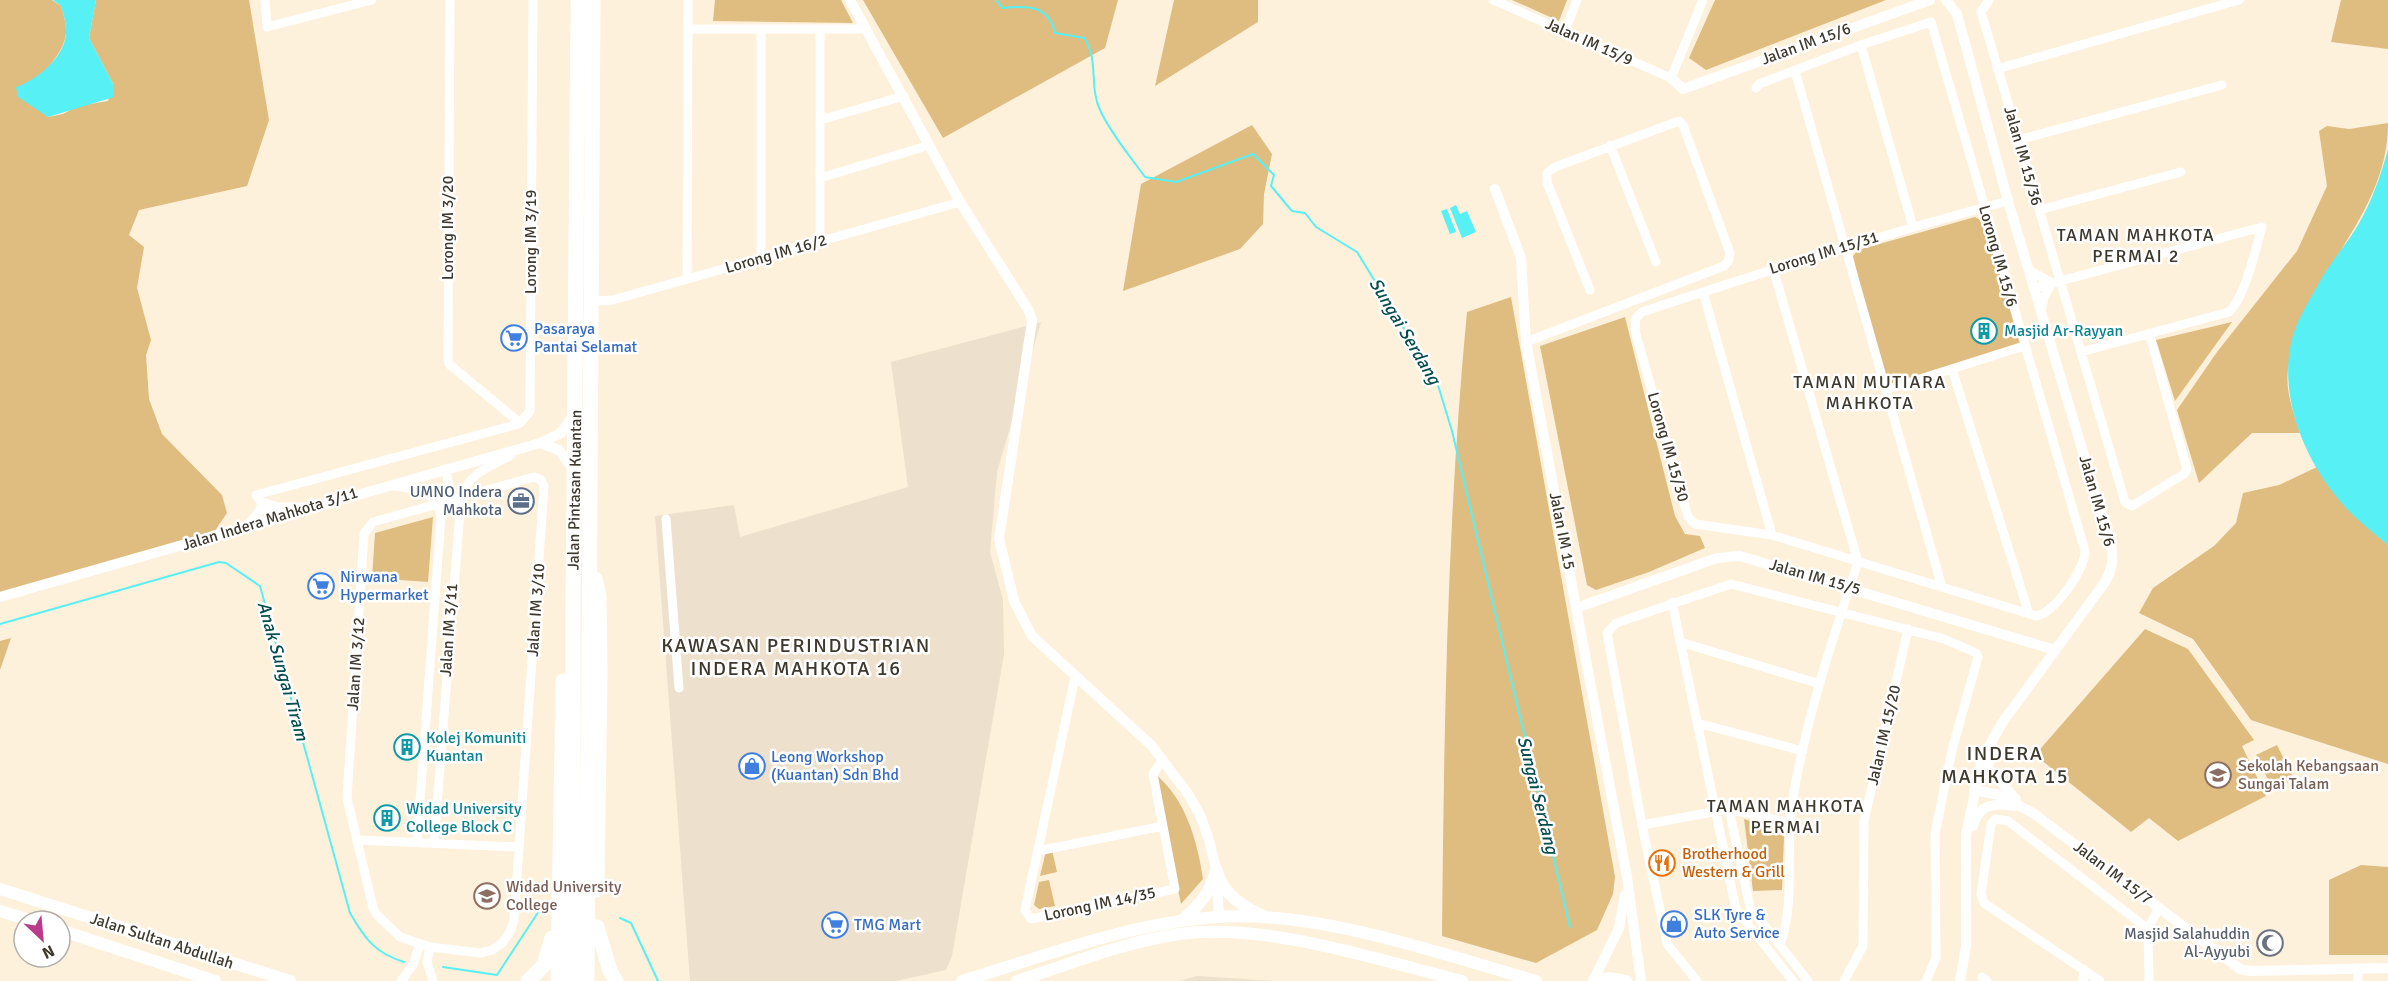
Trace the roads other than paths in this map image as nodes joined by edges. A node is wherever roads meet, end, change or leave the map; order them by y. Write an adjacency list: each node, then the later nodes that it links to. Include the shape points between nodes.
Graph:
1 (265, 0): 2 (street, via 267,27)
2 (372, 0)
3 (450, 0): 62 (street, Lorong IM 3/20, via 448,358 449,364)
4 (533, 0): 62 (street, Lorong IM 3/19, via 530,411)
5 (578, 0): 61 (highway, Jalan Pintasan Kuantan)
6 (593, 0): 52 (highway, Jalan Pintasan Kuantan)
7 (688, 0): 16 (street)
8 (850, 0): 19 (street)
9 (1492, 0): 20 (street, Jalan IM 15/9)
10 (1577, 0): 20 (street)
11 (1703, 0): 24 (street)
12 (1930, 0): 27 (street, Jalan IM 15/6)
13 (1946, 0): 36 (street, Jalan IM 15/6, via 1957,14)
14 (1989, 0): 22 (street, Jalan IM 15/36, via 1981,12)
15 (2239, 0): 22 (street)
16 (688, 29): 17 (street); 47 (street)
17 (762, 29): 18 (street); 43 (street)
18 (820, 29): 19 (street); 29 (street)
19 (866, 29): 28 (street)
20 (1565, 31): 24 (street, Jalan IM 15/9)
21 (1861, 45): 23 (street); 38 (street, Lorong IM 15/6, via 1931,22); 40 (street)
22 (1997, 69): 30 (street, Jalan IM 15/36)
23 (1795, 71): 26 (street); 42 (street)
24 (1671, 78): 27 (street, Jalan IM 15/9)
25 (2222, 85): 30 (street)
26 (1756, 88)
27 (1683, 89)
28 (904, 96): 29 (street); 31 (street)
29 (820, 120): 34 (street)
30 (2018, 140): 39 (street, Jalan IM 15/36)
31 (930, 145): 34 (street); 37 (street)
32 (1610, 146): 44 (street); 50 (street, via 1555,167 1546,178); 56 (street, via 1679,121 1683,124 1730,260 1724,266)
33 (2181, 172): 39 (street)
34 (820, 177): 41 (street)
35 (1495, 189): 56 (street, Jalan IM 15, via 1521,258)
36 (2008, 201): 38 (street, Lorong IM 15/31); 46 (street, Jalan IM 15/6)
37 (960, 202): 41 (street, Lorong IM 16/2); 90 (street, via 1032,321 1000,524 1001,552 1014,601 1032,636)
38 (1983, 208): 40 (street, Lorong IM 15/31); 57 (street, Lorong IM 15/6)
39 (2039, 210): 48 (street, Jalan IM 15/36)
40 (1913, 227): 42 (street, Lorong IM 15/31)
41 (820, 242): 43 (street, Lorong IM 16/2)
42 (1845, 246): 45 (street, Lorong IM 15/31); 60 (street)
43 (761, 258): 47 (street, Lorong IM 16/2)
44 (1656, 262)
45 (1773, 268): 51 (street, Lorong IM 15/31); 77 (street)
46 (2029, 270): 48 (street); 49 (street, Jalan IM 15/6)
47 (687, 279): 52 (street, Lorong IM 16/2, via 613,300)
48 (2056, 282): 49 (street); 53 (street, via 2044,297); 55 (street, via 2262,227 2229,312); 58 (street, Jalan IM 15/36)
49 (2034, 288): 53 (street, Jalan IM 15/6)
50 (1590, 290)
51 (1703, 292): 54 (street, Lorong IM 15/31); 75 (street)
52 (592, 301): 76 (highway, Jalan Pintasan Kuantan)
53 (2041, 311): 89 (street, Jalan IM 15/6, via 2112,552 2111,570 2105,582)
54 (1642, 312): 75 (street, Lorong IM 15/30, via 1636,318 1635,331 1691,521)
55 (2149, 333): 58 (street); 58 (street, Jalan IM 15/36, via 2187,469 2132,506 2128,506)
56 (1526, 342): 83 (street, Jalan IM 15)
57 (2024, 346): 59 (street); 86 (street, Lorong IM 15/6, via 2085,551 2083,567)
58 (2081, 352)
59 (1952, 369): 60 (street); 85 (street)
60 (1885, 390): 80 (street)
61 (577, 407): 63 (street, Jalan Indera Mahkota 3/11, via 561,432); 66 (highway, Jalan Pintasan Kuantan)
62 (520, 423): 68 (street)
63 (540, 443): 64 (street, Jalan Indera Mahkota 3/11); 66 (street, via 559,450)
64 (520, 449): 65 (street, Jalan Indera Mahkota 3/11); 69 (street, Jalan IM 3/11, via 476,474)
65 (446, 469): 67 (street, Jalan Indera Mahkota 3/11); 69 (street)
66 (575, 473): 78 (highway, Jalan Pintasan Kuantan)
67 (375, 488): 70 (street, via 416,490 430,495); 71 (street, Jalan Indera Mahkota 3/11)
68 (259, 498): 71 (street, via 278,507); 72 (street); 74 (street, via 260,510)
69 (456, 499): 70 (street, Jalan IM 3/10); 94 (street, Jalan IM 3/11); 109 (street, Jalan IM 3/10, via 534,477 544,486)
70 (438, 504): 93 (street, Jalan IM 3/11, via 441,516); 106 (street, Jalan IM 3/12, via 374,522 364,534 347,798)
71 (309, 507): 72 (street, Jalan Indera Mahkota 3/11)
72 (273, 519): 74 (street, Jalan Indera Mahkota 3/11)
73 (666, 519): 92 (street)
74 (246, 527): 81 (street, Jalan Indera Mahkota 3/11)
75 (1772, 535): 77 (street, Lorong IM 15/30)
76 (589, 549): 120 (highway, via 599,596); 131 (highway, Jalan Pintasan Kuantan)
77 (1857, 562): 79 (street); 80 (street, Lorong IM 15/30)
78 (573, 569): 116 (highway, via 564,624); 132 (highway, Jalan Pintasan Kuantan)
79 (1850, 587): 83 (street, Jalan IM 15/5, via 1740,556 1727,556); 84 (street); 89 (street, Jalan IM 15/5)
80 (1942, 587): 85 (street, Lorong IM 15/30)
81 (0, 597)
82 (1672, 602): 84 (street, via 1731,584); 88 (street); 104 (street, via 1616,623 1607,633)
83 (1576, 608): 113 (street, Jalan IM 15)
84 (1842, 611): 87 (street); 91 (street)
85 (2030, 614): 86 (street, Lorong IM 15/30)
86 (2042, 615)
87 (1908, 629): 151 (street, Jalan IM 15/20, via 1864,820 1863,946); 152 (street, via 1976,653 1978,661 1952,750 1935,834 1936,958)
88 (1680, 642): 91 (street); 95 (street)
89 (2055, 650): 96 (street, Jalan IM 15/6)
90 (1076, 678): 98 (street); 111 (street, Lorong IM 14/35)
91 (1820, 684): 97 (street)
92 (679, 688)
93 (428, 695): 94 (street); 107 (street, Jalan IM 3/11)
94 (445, 697): 108 (street, Jalan IM 3/11)
95 (1697, 723): 97 (street); 102 (street)
96 (2002, 723): 99 (street, Jalan IM 15/6, via 1985,751); 100 (street, via 1988,768)
97 (1803, 751): 103 (street)
98 (1163, 759): 105 (street, Lorong IM 14/35, via 1153,772); 112 (street, via 1200,815)
99 (1974, 790): 100 (street, Jalan IM 15/7, via 1999,795); 110 (street, Jalan IM 15/6)
100 (2023, 807): 110 (street, via 1991,804 1979,810); 115 (street, Jalan IM 15/7)
101 (1729, 809): 102 (street); 103 (street); 125 (street, via 1748,902)
102 (1714, 811): 104 (street); 149 (street, via 1736,909)
103 (1791, 823): 125 (street, via 1789,893)
104 (1642, 825): 148 (street, via 1667,944)
105 (1162, 826): 111 (street); 111 (street, Lorong IM 14/35, via 1175,889 1031,919 1025,910)
106 (358, 840): 107 (street); 124 (street, Jalan IM 3/12, via 377,915 400,937)
107 (417, 842): 108 (street)
108 (434, 843): 109 (street)
109 (518, 847): 126 (street, Jalan IM 3/12, via 514,920 502,942 481,953)
110 (1966, 849): 153 (street, Jalan IM 15/6, via 1966,953)
111 (1038, 851)
112 (1216, 868): 117 (street); 118 (main road, via 1230,896); 119 (main road, via 1211,889)
113 (1627, 877): 144 (street, Jalan IM 15, via 1619,928); 147 (street, Jalan IM 15)
114 (0, 889): 135 (main road, Jalan Sultan Abdullah)
115 (2158, 907): 121 (street); 130 (street, Jalan IM 15/7, via 2240,969)
116 (559, 908): 132 (highway); 138 (highway, via 544,965)
117 (1219, 917): 118 (main road); 119 (main road); 123 (main road, via 1232,928 1246,930)
118 (1268, 918): 143 (main road, via 1312,923 1398,943)
119 (1182, 921): 140 (main road, via 1120,933)
120 (597, 927): 131 (highway); 139 (highway)
121 (2148, 929): 129 (street, via 2008,821 1995,819 1989,831 1981,894 1984,903); 156 (street)
122 (72, 934): 127 (main road, Jalan Sultan Abdullah)
123 (1253, 936): 141 (main road, via 1219,932 1179,934 1134,943); 142 (main road, via 1290,940)
124 (420, 944): 126 (street, Jalan IM 3/12); 136 (street, via 413,965)
125 (1779, 945): 150 (street)
126 (430, 947): 137 (street, via 427,962)
127 (172, 968): 133 (street); 134 (main road, Jalan Sultan Abdullah)
128 (2388, 968): 130 (street, Jalan IM 15/7)
129 (2084, 969): 154 (street); 155 (street)
130 (2358, 969): 157 (street)
131 (593, 979)
132 (562, 980)
133 (186, 981)
134 (215, 981)
135 (290, 981)
136 (401, 981)
137 (433, 981)
138 (528, 981)
139 (616, 981)
140 (962, 981)
141 (1017, 981)
142 (1462, 981)
143 (1536, 981)
144 (1593, 981)
145 (1599, 981): 146 (main road)
146 (1626, 981)
147 (1641, 981)
148 (1697, 981)
149 (1793, 981)
150 (1808, 981)
151 (1844, 981)
152 (1926, 981)
153 (1960, 981)
154 (2083, 981)
155 (2100, 981)
156 (2149, 981)
157 (2358, 981)

